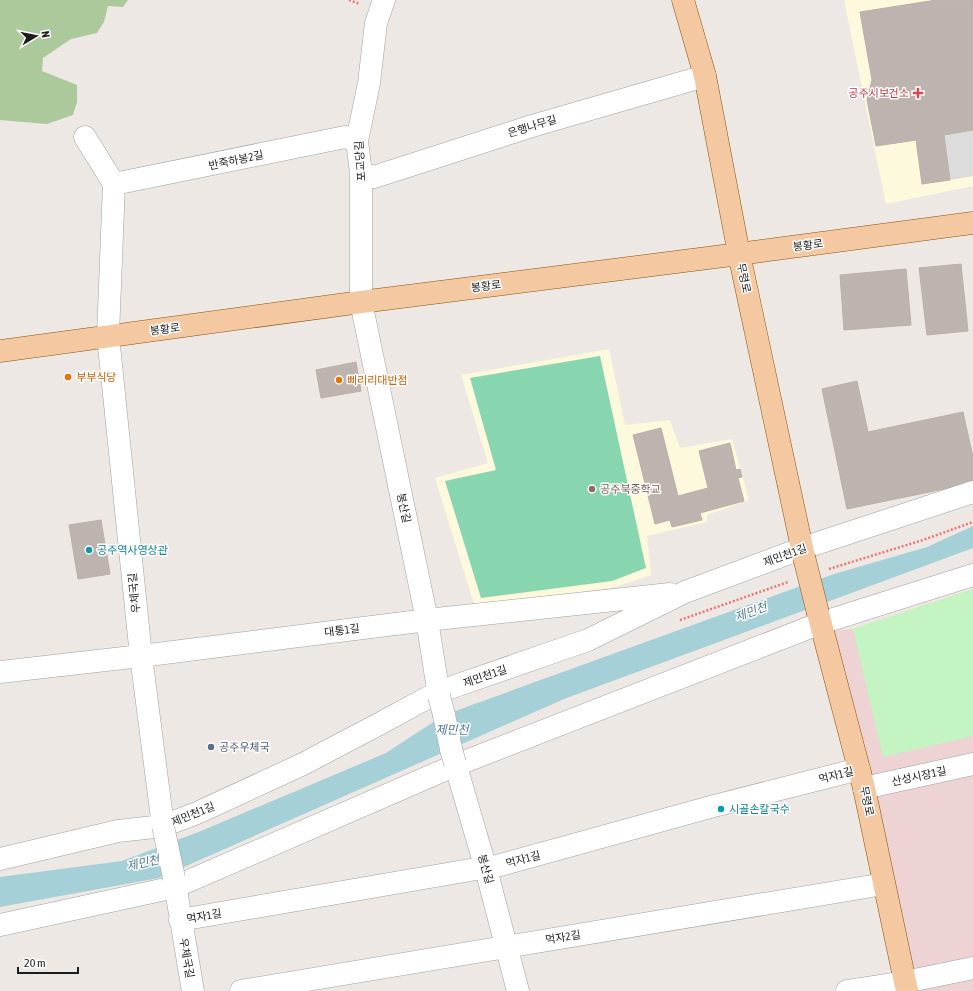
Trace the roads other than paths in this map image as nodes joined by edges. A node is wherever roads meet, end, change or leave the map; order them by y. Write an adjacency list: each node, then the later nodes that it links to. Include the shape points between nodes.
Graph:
1 (384, 0): 5 (street, 포교당길, via 376,23 369,83)
2 (683, 0): 3 (main road, 무령로)
3 (705, 76): 6 (street, 은행나무길, via 532,126 374,177); 9 (main road, 무령로)
4 (85, 137): 7 (street)
5 (357, 140): 6 (street, 포교당길); 7 (street, 반죽하봉2길, via 346,137)
6 (361, 173): 10 (street, 포교당길)
7 (114, 184): 11 (street)
8 (973, 223): 9 (main road, 봉황로)
9 (739, 254): 10 (main road, 봉황로); 14 (main road, 무령로)
10 (361, 302): 11 (main road, 봉황로); 18 (street, 봉산길)
11 (108, 336): 12 (main road, 봉황로); 19 (street, 우체국길)
12 (0, 351)
13 (973, 492): 14 (street, 제민천1길)
14 (804, 552): 16 (street, 제민천1길); 17 (main road, 무령로, bridge)
15 (973, 574): 17 (street)
16 (685, 592): 18 (street, 대통1길); 21 (street, 제민천1길, via 588,640)
17 (819, 618): 22 (street); 24 (main road, 무령로)
18 (426, 620): 19 (street, 대통1길); 21 (street, 봉산길)
19 (141, 656): 20 (street, 대통1길); 25 (street, 우체국길)
20 (0, 672)
21 (440, 701): 22 (street, 봉산길); 25 (street, 제민천1길, via 381,723 228,800)
22 (454, 759): 27 (street, 봉산길); 28 (street)
23 (973, 764): 24 (street, 산성시장1길)
24 (862, 778): 27 (street, 먹자1길, via 714,806); 29 (main road, 무령로)
25 (163, 826): 26 (street, 제민천1길, via 118,831); 28 (street, 우체국길, bridge)
26 (0, 859)
27 (486, 869): 30 (street, 먹자1길); 32 (street, 봉산길)
28 (175, 882): 30 (street, 우체국길); 31 (street)
29 (884, 884): 32 (street, 먹자2길); 34 (main road, 무령로)
30 (180, 920): 35 (street, 우체국길)
31 (0, 925)
32 (507, 946): 36 (street, 먹자2길); 37 (street, 봉산길)
33 (973, 968): 34 (street)
34 (906, 987): 38 (street)
35 (193, 991)
36 (241, 991)
37 (518, 991)
38 (847, 991)

